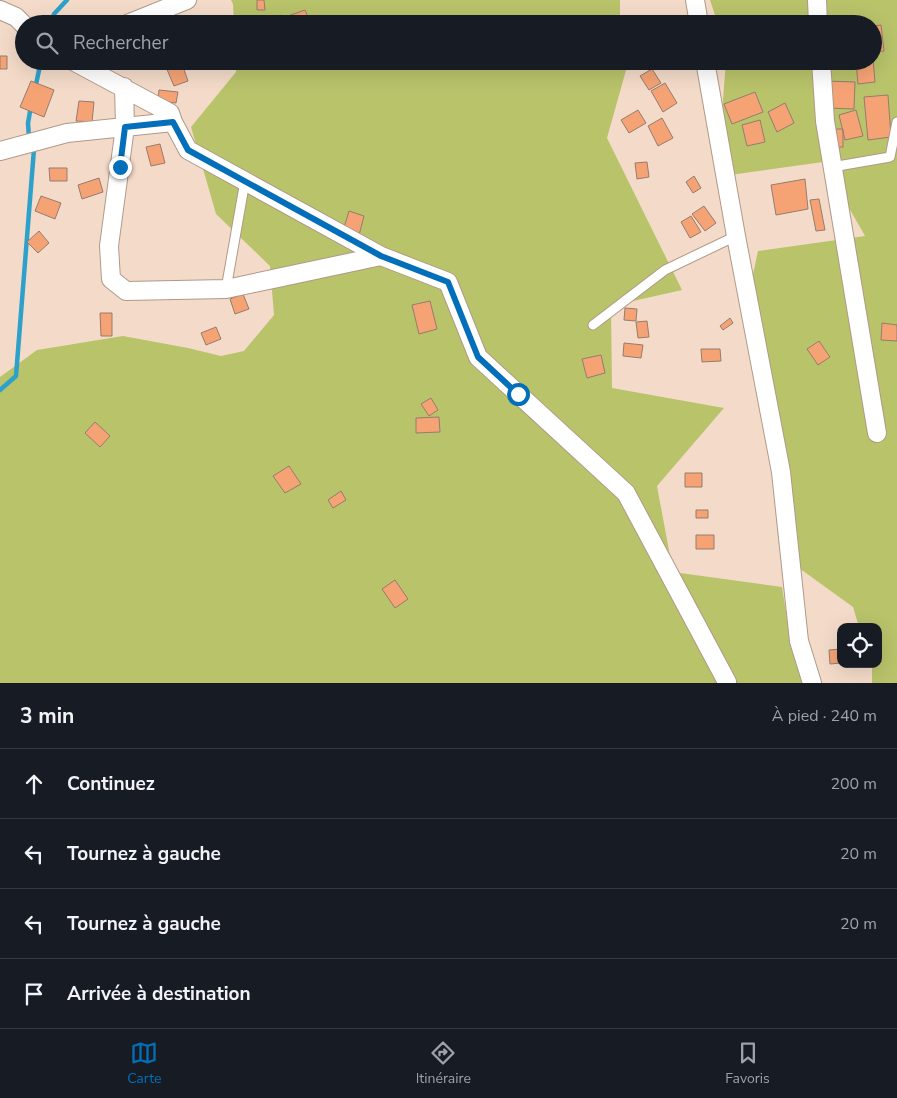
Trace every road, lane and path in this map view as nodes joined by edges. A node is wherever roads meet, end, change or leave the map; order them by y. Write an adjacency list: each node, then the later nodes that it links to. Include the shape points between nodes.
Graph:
1 (187, 0): 5 (street)
2 (695, 0): 6 (street)
3 (817, 0): 7 (street)
4 (0, 10): 8 (street)
5 (150, 15)
6 (698, 15)
7 (818, 15)
8 (15, 17)
9 (91, 70): 12 (street)
10 (707, 70): 19 (street)
11 (822, 70): 17 (street)
12 (124, 87): 13 (street, via 170,113); 15 (street)
13 (173, 122): 15 (street); 18 (street, via 188,150)
14 (897, 122): 17 (lane, via 890,157)
15 (125, 127): 16 (street, via 67,133); 21 (street, via 108,246 110,280 126,291)
16 (0, 151)
17 (832, 167): 23 (street)
18 (245, 181): 20 (street); 21 (lane)
19 (736, 236): 22 (lane, via 665,270); 25 (street, via 781,472 798,642)
20 (381, 256): 21 (street); 24 (street, via 448,282 478,357 626,493)
21 (226, 289)
22 (593, 325)
23 (877, 433)
24 (727, 682)
25 (812, 683)

